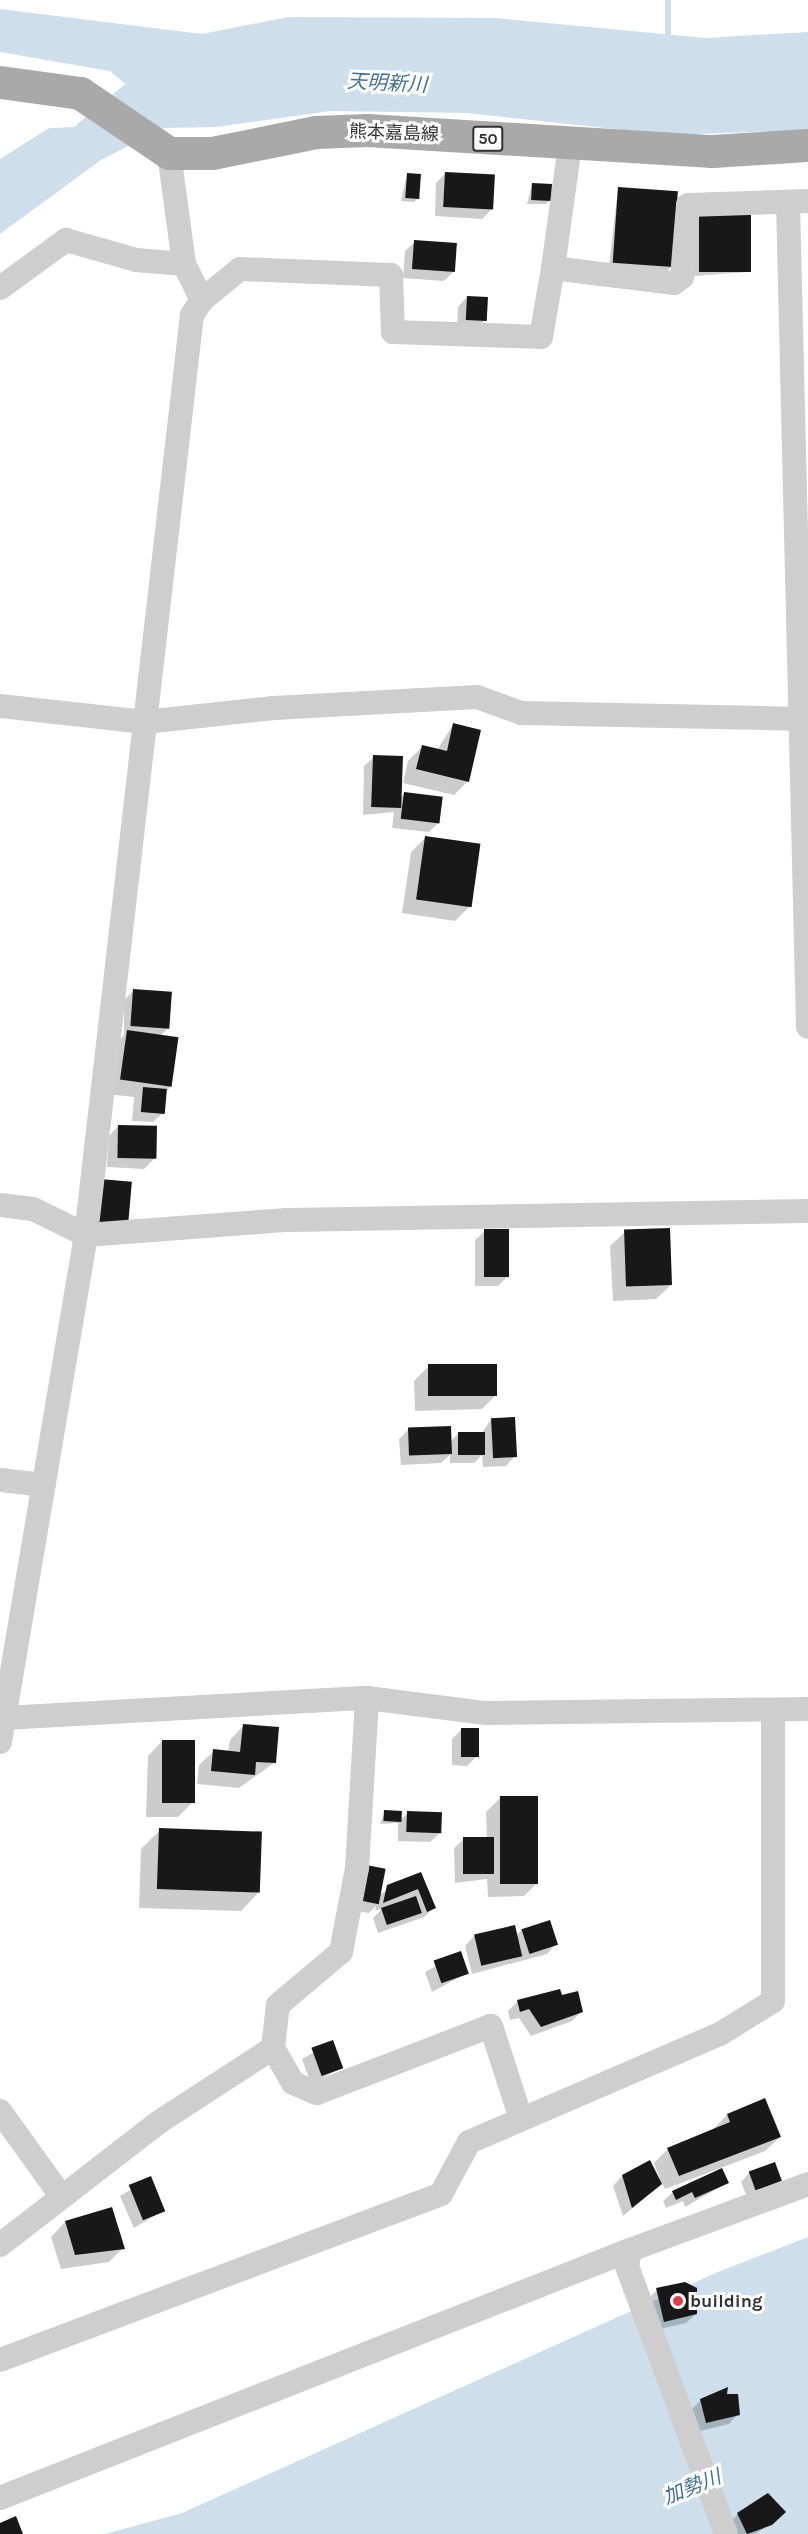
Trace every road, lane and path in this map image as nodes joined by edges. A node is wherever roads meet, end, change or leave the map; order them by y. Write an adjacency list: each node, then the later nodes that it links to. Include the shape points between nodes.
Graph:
1 (0, 82): 4 (main road, via 80,93)
2 (570, 145): 3 (main road, 熊本嘉島線 / 50, via 712,151); 4 (main road, 熊本嘉島線 / 50, via 367,130 316,132 212,153); 7 (street)
3 (808, 145)
4 (169, 153): 6 (street)
5 (798, 202): 7 (street, via 688,205 682,277 674,283); 11 (street)
6 (184, 264): 8 (street, via 136,260 66,240); 9 (street)
7 (553, 268): 9 (street, via 541,337 393,332 391,275 240,269)
8 (0, 288)
9 (202, 300): 12 (street, via 192,315)
10 (0, 706): 12 (street)
11 (805, 719): 12 (street, via 521,713 477,697 274,708); 13 (street)
12 (145, 722): 16 (street)
13 (808, 1027)
14 (0, 1205): 16 (street, via 33,1209)
15 (808, 1211): 16 (street, via 287,1220)
16 (86, 1235): 18 (street)
17 (0, 1480): 18 (street)
18 (44, 1485): 22 (street)
19 (367, 1698): 21 (street, via 486,1713); 22 (street); 24 (street, via 357,1868 341,1952 278,2005)
20 (808, 1708): 21 (street)
21 (773, 1711): 26 (street, via 773,2001 720,2034)
22 (4, 1718): 23 (street)
23 (0, 1742)
24 (273, 2048): 26 (street, via 293,2083 317,2093 490,2026); 28 (street, via 159,2122)
25 (0, 2111): 28 (street)
26 (521, 2120): 31 (street, via 469,2142 441,2194)
27 (808, 2184): 30 (street)
28 (61, 2196): 29 (street)
29 (0, 2245)
30 (628, 2258): 32 (street); 33 (street)
31 (0, 2360)
32 (0, 2498)
33 (726, 2534)

